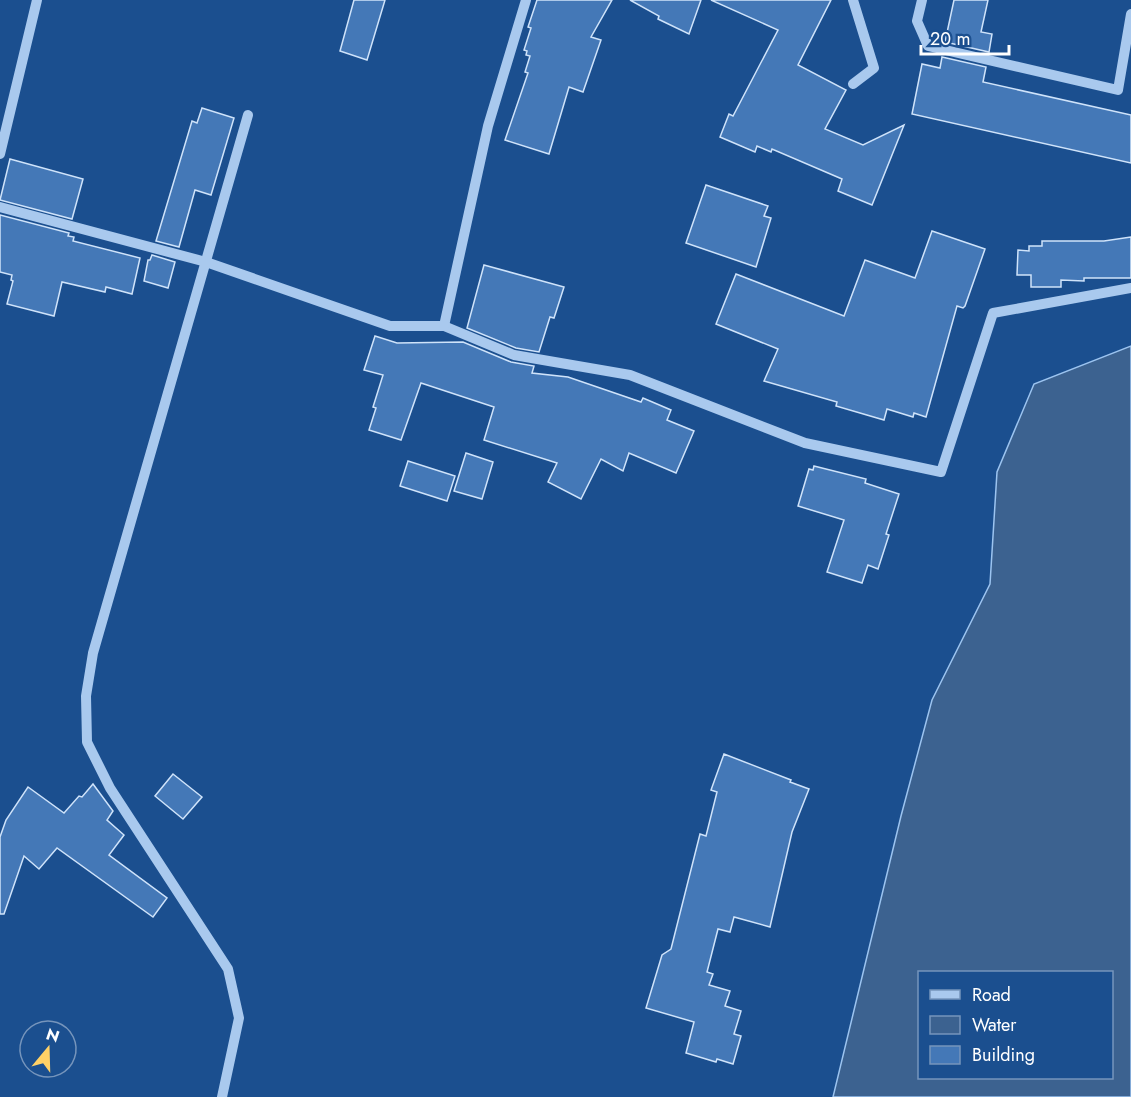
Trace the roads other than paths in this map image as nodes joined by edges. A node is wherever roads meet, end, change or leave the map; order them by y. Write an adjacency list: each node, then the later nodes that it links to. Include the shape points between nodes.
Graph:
1 (37, 0): 8 (street)
2 (526, 0): 12 (street, via 488,126)
3 (854, 0): 6 (street, via 874,68)
4 (922, 0): 5 (street, via 917,21 928,46 1118,90)
5 (1131, 14)
6 (853, 84)
7 (248, 115): 10 (street)
8 (0, 154)
9 (0, 207): 10 (street)
10 (206, 262): 12 (street, via 390,326); 13 (street, via 93,653 86,696 87,742 110,788 228,969 239,1018)
11 (1131, 288): 12 (street, via 993,313 941,472 805,443 630,375 514,355)
12 (444, 326)
13 (222, 1097)

